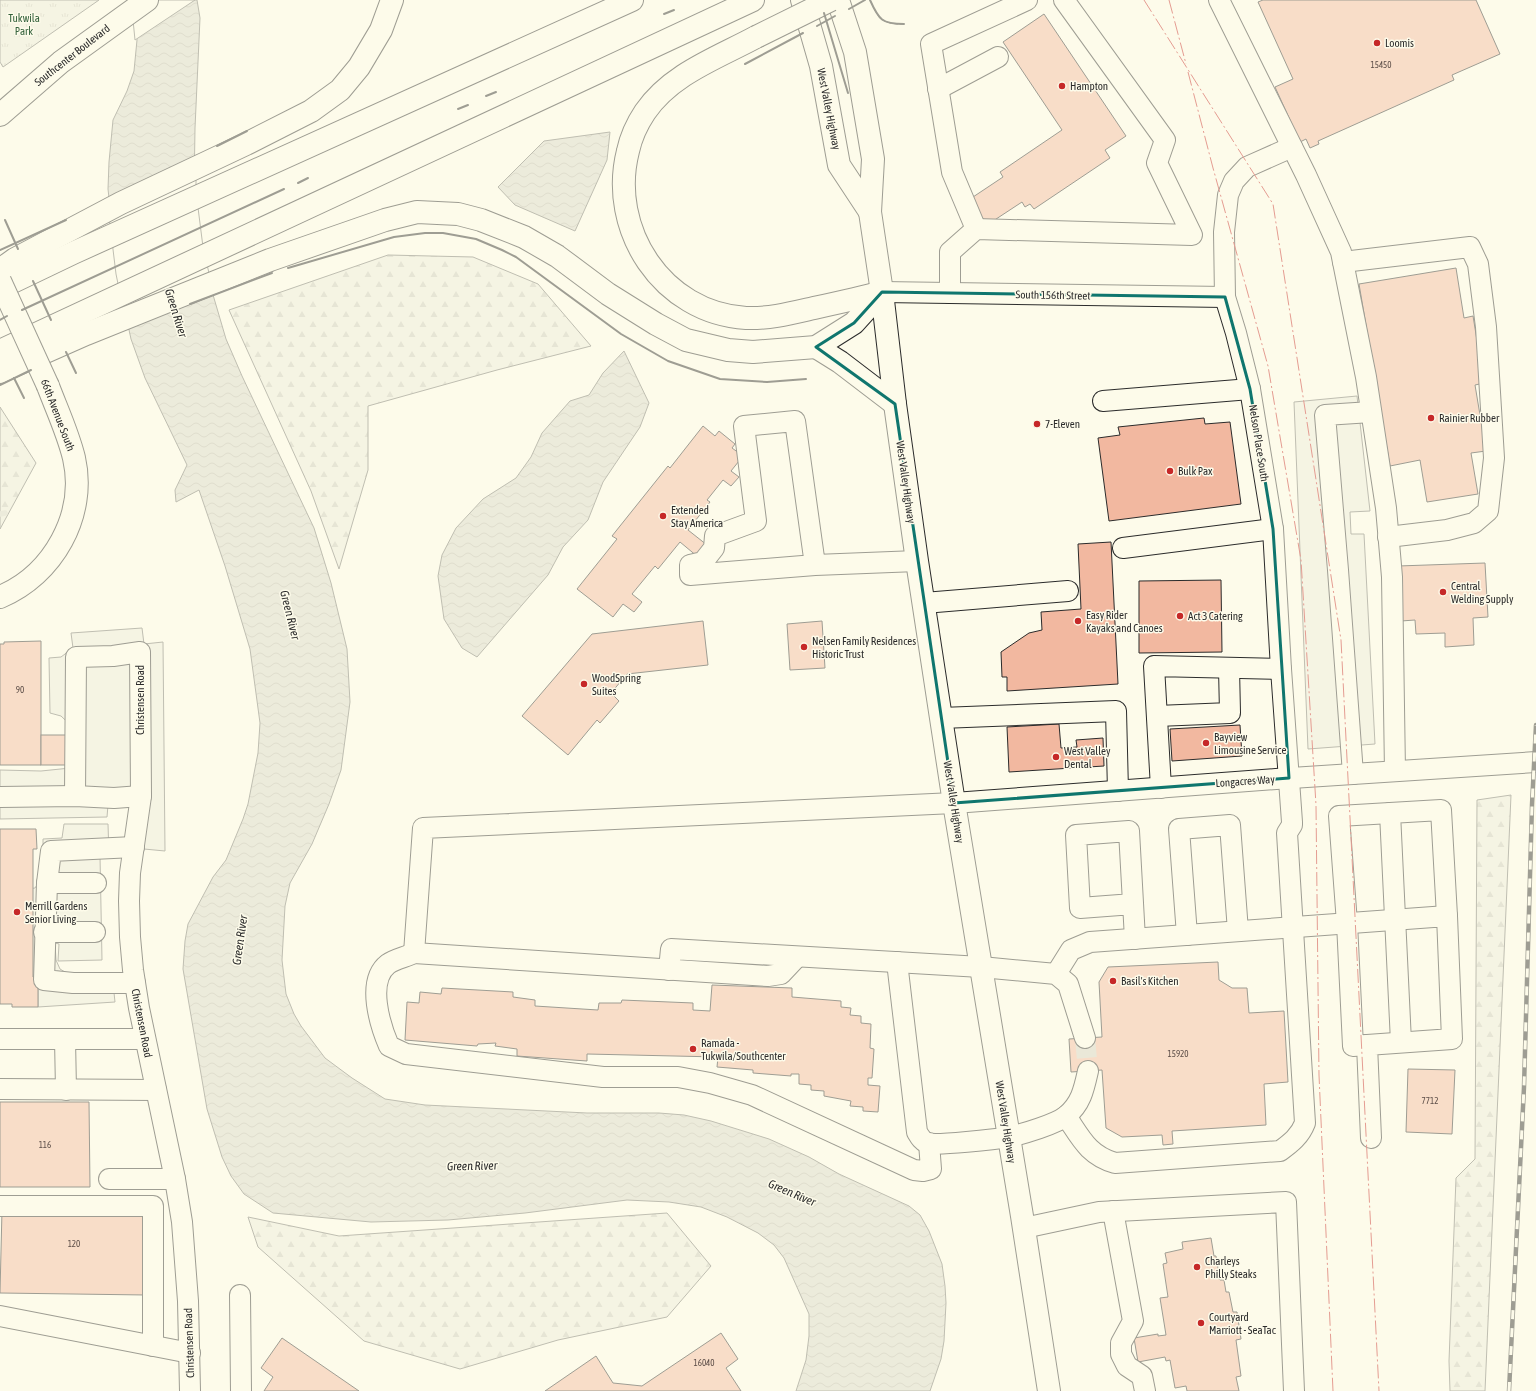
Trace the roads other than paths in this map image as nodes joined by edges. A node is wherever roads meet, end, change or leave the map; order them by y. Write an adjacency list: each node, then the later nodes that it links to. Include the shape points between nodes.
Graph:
1 (147, 0): 13 (main road, Southcenter Boulevard, via 61,62)
2 (392, 0): 18 (main road, via 381,30 359,67 340,90 311,111 122,203 15,259)
3 (632, 0): 20 (main road)
4 (802, 0): 15 (main road, West Valley Highway, via 821,66 839,165)
5 (831, 0): 21 (main road, bridge, via 692,69 660,93 644,112 632,137 623,179 626,214 639,248 664,282 692,302 725,314 746,318 785,315)
6 (838, 0): 15 (main road, West Valley Highway, via 856,52 873,159)
7 (1027, 0): 12 (street, via 931,44)
8 (1064, 0): 16 (street, via 1165,140 1157,163 1192,235)
9 (1219, 0): 14 (street)
10 (748, 2): 24 (main road, via 264,229)
11 (998, 57): 12 (street)
12 (938, 89): 16 (street, via 952,172)
13 (0, 115)
14 (1292, 146): 17 (street); 23 (street, Nelson Place South, via 1247,167 1234,181 1228,195 1224,232)
15 (870, 212): 21 (main road, West Valley Highway)
16 (976, 229): 22 (street, via 950,252)
17 (1343, 262): 31 (street); 33 (street, via 1470,247 1478,264 1486,327 1494,458 1488,512 1474,523 1447,530)
18 (0, 270)
19 (0, 281): 38 (main road, 66th Avenue South, bridge, via 48,386 74,458 77,479 76,500 71,520 52,557 28,581)
20 (0, 288)
21 (882, 292): 22 (street, South 156th Street); 25 (main road, via 854,323); 30 (main road, West Valley Highway)
22 (950, 293): 23 (street, South 156th Street)
23 (1224, 297): 28 (street, Nelson Place South)
24 (85, 323): 25 (main road, via 385,220 429,212 458,214 481,220 524,237 557,256 608,294 686,340 728,350 753,352); 26 (main road); 27 (main road)
25 (816, 347): 30 (main road)
26 (0, 351)
27 (0, 372)
28 (1250, 389): 29 (street); 32 (street, Nelson Place South)
29 (1103, 401)
30 (895, 404): 35 (main road, West Valley Highway)
31 (1371, 412): 33 (street); 46 (street, via 1325,415)
32 (1273, 529): 34 (street); 41 (street, Nelson Place South)
33 (1388, 537): 45 (street, via 1392,577)
34 (1123, 548)
35 (917, 561): 36 (street); 39 (main road, West Valley Highway)
36 (815, 565): 36 (street, via 690,575 690,565 703,562 714,548 715,536 756,521 744,426 795,421)
37 (1068, 591): 39 (street)
38 (0, 597)
39 (924, 603): 43 (main road, West Valley Highway)
40 (1229, 668): 41 (street); 42 (street, via 1230,713); 42 (street, via 1154,666)
41 (1281, 669): 47 (street, Nelson Place South)
42 (1157, 716): 48 (street)
43 (941, 718): 49 (street, via 1116,711); 53 (main road, West Valley Highway)
44 (1536, 762): 45 (street, Longacres Way)
45 (1395, 771): 46 (street, Longacres Way)
46 (1353, 774): 47 (street, Longacres Way)
47 (1282, 778): 48 (street, Longacres Way); 62 (street, Nelson Place South, via 1292,825 1287,833)
48 (1161, 788): 49 (street, Longacres Way)
49 (1118, 791): 53 (street, Longacres Way)
50 (0, 796): 51 (street)
51 (75, 796): 52 (street); 52 (street, Christensen Road, via 76,657 140,652)
52 (141, 796): 55 (street, Christensen Road)
53 (954, 803): 68 (street, Longacres Way, via 423,828); 70 (main road, West Valley Highway)
54 (1390, 812): 59 (street, via 1441,810); 60 (street); 61 (street, via 1339,816)
55 (134, 847): 56 (street, via 51,851); 72 (street, Christensen Road, via 129,901)
56 (47, 883): 57 (street); 64 (street)
57 (96, 883)
58 (1133, 904): 58 (street, via 1129,831 1076,835 1080,908); 67 (street)
59 (1447, 916): 60 (street); 77 (street, via 1452,1039)
60 (1394, 919): 61 (street); 77 (street)
61 (1347, 923): 62 (street); 78 (street, via 1353,1046)
62 (1292, 926): 63 (street); 83 (street, Nelson Place South, via 1305,1123 1302,1131 1292,1142 1280,1151 1115,1163 1102,1159 1086,1146)
63 (1238, 931): 66 (street); 66 (street, via 1230,825 1179,829)
64 (44, 932): 65 (street); 72 (street, via 44,980 74,983)
65 (95, 932)
66 (1187, 935): 67 (street)
67 (1135, 939): 71 (street, via 1090,942 1071,950)
68 (414, 953): 69 (street, via 768,976 781,974 797,957); 86 (street, via 388,964 380,976 377,989 381,1028 389,1046 406,1054 603,1077 678,1077 710,1083 752,1095 914,1170 931,1169)
69 (897, 962): 70 (street); 86 (street, via 917,1132 923,1141)
70 (981, 967): 71 (street); 84 (main road, West Valley Highway)
71 (1056, 974): 73 (street, via 1068,984)
72 (135, 983): 76 (street, Christensen Road)
73 (1085, 1038)
74 (0, 1039): 75 (street)
75 (65, 1039): 76 (street); 81 (street)
76 (145, 1039): 82 (street, Christensen Road)
77 (1401, 1042): 78 (street)
78 (1367, 1045): 85 (street)
79 (1088, 1071): 83 (street, via 1082,1097)
80 (0, 1089): 81 (street)
81 (66, 1090): 82 (street)
82 (156, 1090): 88 (street, Christensen Road)
83 (1066, 1116): 84 (street, via 1059,1121)
84 (1009, 1137): 86 (street); 91 (main road, West Valley Highway)
85 (1371, 1138)
86 (929, 1143)
87 (109, 1179): 88 (street)
88 (175, 1179): 95 (street, Christensen Road, via 182,1222)
89 (0, 1206): 94 (street, via 153,1206)
90 (1113, 1211): 91 (street); 99 (street, via 1132,1321 1121,1343 1121,1354 1127,1366 1142,1376); 100 (street, via 1286,1202)
91 (1024, 1228): 98 (main road, West Valley Highway)
92 (240, 1295): 97 (street)
93 (0, 1316): 94 (street)
94 (153, 1346): 95 (street)
95 (190, 1353): 96 (street, Christensen Road)
96 (190, 1391)
97 (241, 1391)
98 (1049, 1391)
99 (1145, 1391)
100 (1294, 1391)

